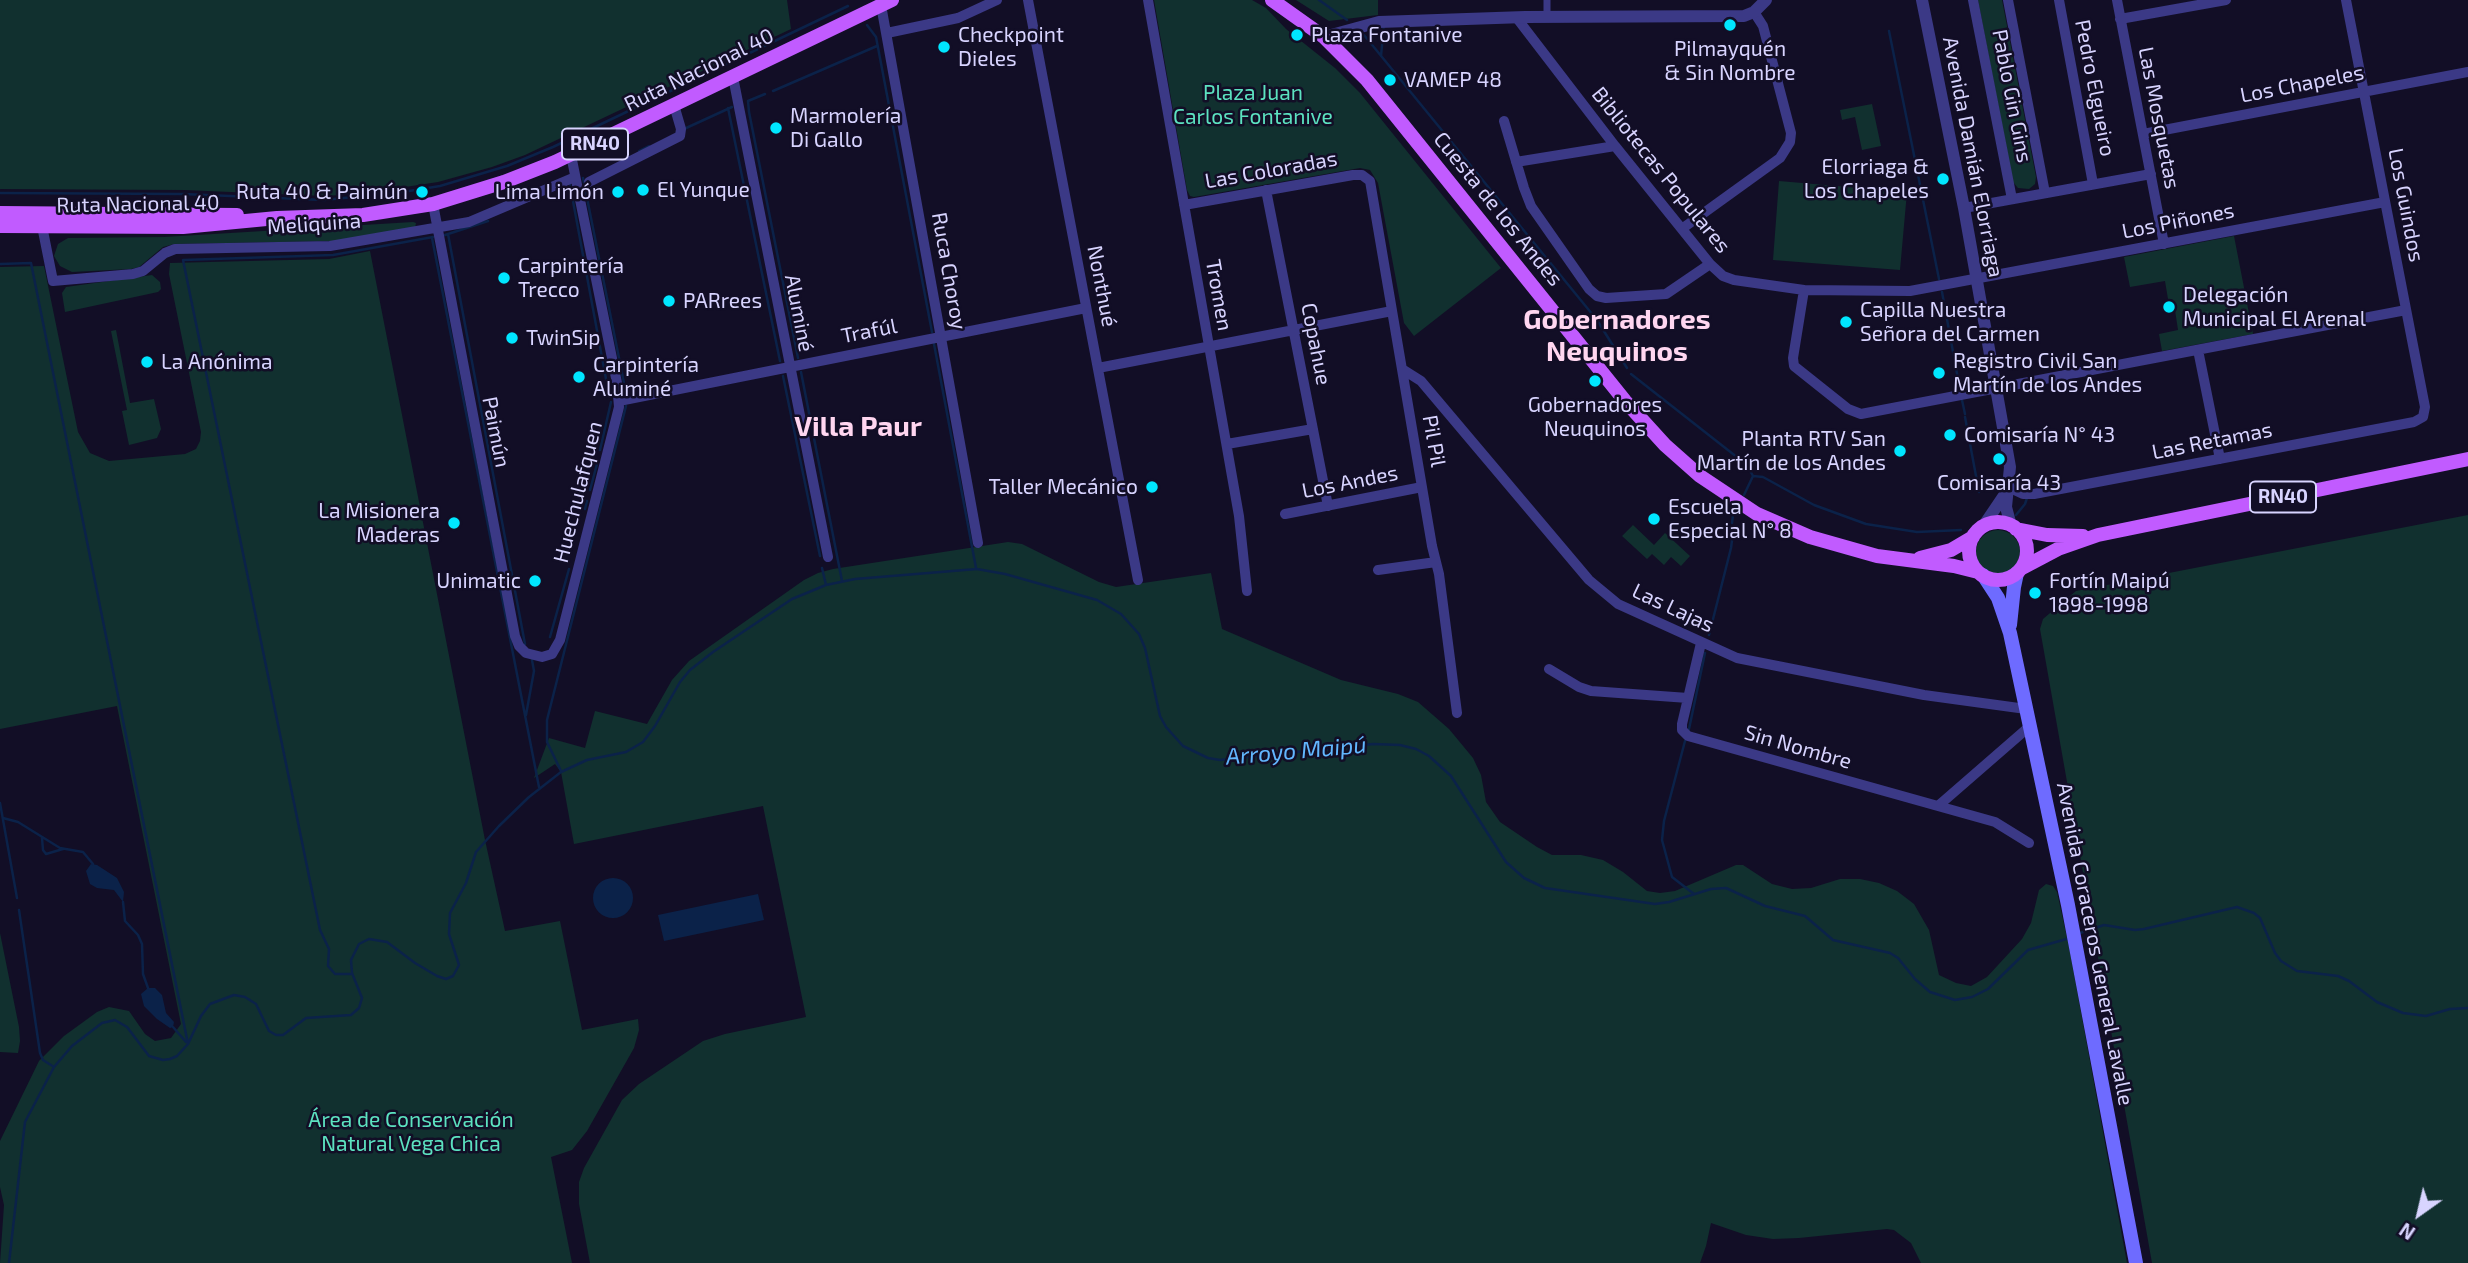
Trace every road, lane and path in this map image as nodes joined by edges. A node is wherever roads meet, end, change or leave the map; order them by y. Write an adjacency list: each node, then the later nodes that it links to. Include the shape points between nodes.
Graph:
1 (997, 0): 19 (street, via 958,18)
2 (1028, 0): 51 (street, Nonthué)
3 (1272, 0): 20 (main road, Cuesta de los Andes / RN40)
4 (1547, 0): 17 (street)
5 (1766, 0): 15 (street)
6 (1922, 0): 41 (street, Avenida Damián Elorriaga)
7 (1973, 0): 37 (street, Pablo Gin Gins)
8 (2008, 0): 36 (street, Pablo Gin Gins)
9 (2059, 0): 34 (street, Pedro Elgueiro)
10 (2117, 0): 18 (street, Las Mosquetas)
11 (2226, 0): 18 (street)
12 (2350, 1): 23 (street, Los Guindos)
13 (887, 2): 19 (street, Ruca Choroy); 22 (main road, Ruta Nacional 40 / RN40)
14 (1147, 2): 40 (street, Tromen)
15 (1754, 12): 17 (street, via 1744,16); 46 (street, via 1763,26 1790,142 1780,158)
16 (1516, 17): 17 (street); 20 (street, via 1374,23); 27 (street, Bibliotecas Populares)
17 (1547, 17)
18 (2120, 19): 26 (street, Las Mosquetas)
19 (887, 33): 55 (street, Ruca Choroy)
20 (1324, 37): 77 (main road, Cuesta de los Andes / RN40, via 1375,88 1604,375 1674,453 1727,496 1777,524 1840,547)
21 (2468, 72): 23 (street, Los Chapeles)
22 (733, 77): 24 (main road, Ruta Nacional 40 / RN40); 58 (street, Aluminé)
23 (2364, 92): 26 (street, Los Chapeles); 38 (street, Los Guindos)
24 (674, 105): 28 (main road, Ruta Nacional 40 / RN40); 33 (street, via 680,136)
25 (1504, 121): 29 (street)
26 (2143, 134): 30 (street, Las Mosquetas)
27 (1615, 146): 29 (street); 46 (street, Bibliotecas Populares)
28 (571, 155): 32 (street, Huechulafquen); 39 (main road, Ruta Nacional 40 / RN40)
29 (1516, 162): 48 (street, via 1536,215 1597,296 1667,294)
30 (2151, 174): 34 (street); 47 (street, Las Mosquetas)
31 (1365, 176): 35 (street, Las Coloradas); 53 (street, Pil Pil, via 1371,184)
32 (575, 177): 45 (street, Meliquina, via 477,219); 62 (street, Huechulafquen)
33 (589, 182)
34 (2094, 184): 36 (street)
35 (1266, 190): 40 (street, Las Coloradas); 54 (street, Copahue)
36 (2045, 193): 37 (street)
37 (2012, 199): 41 (street)
38 (2385, 202): 47 (street, Los Piñones); 52 (street, Los Guindos)
39 (433, 204): 43 (main road, Ruta Nacional 40 / RN40, via 363,215); 45 (street, Paimún)
40 (1184, 205): 56 (street, Tromen)
41 (1964, 208): 49 (street, Avenida Damián Elorriaga)
42 (0, 213): 43 (main road, Ruta Nacional 40 / RN40)
43 (42, 220): 44 (main road, Ruta Nacional 40 / RN40); 45 (street, Meliquina, via 53,281 138,273 180,248 330,246)
44 (0, 226)
45 (437, 228): 86 (street, Paimún, via 515,636 522,650)
46 (1683, 228): 48 (street, Bibliotecas Populares)
47 (2164, 244): 49 (street, Los Piñones)
48 (1710, 264): 50 (street, Bibliotecas Populares, via 1728,279)
49 (1978, 279): 50 (street, Bibliotecas Populares, via 1910,291); 61 (street, Avenida Damián Elorriaga)
50 (1804, 290): 61 (street, via 1794,366 1852,411 1867,414)
51 (1086, 307): 55 (street, Trafúl); 59 (street, Nonthué)
52 (2406, 310): 57 (street); 63 (street, Los Guindos, via 2425,407)
53 (1392, 311): 54 (street); 60 (street, Pil Pil)
54 (1294, 330): 56 (street); 64 (street, Copahue)
55 (941, 337): 58 (street, Trafúl); 75 (street, Ruca Choroy)
56 (1209, 346): 59 (street); 65 (street, Tromen)
57 (2199, 350): 61 (street); 66 (street)
58 (790, 367): 62 (street, Trafúl); 76 (street, Aluminé)
59 (1098, 368): 82 (street, Nonthué)
60 (1402, 369): 68 (street, Pil Pil); 85 (street, Las Lajas, via 1417,377 1600,591)
61 (1995, 389): 69 (street, Avenida Damián Elorriaga, via 2010,467)
62 (619, 401): 86 (street, Huechulafquen, via 560,640 552,654)
63 (2423, 417): 66 (street, Las Retamas)
64 (1313, 429): 65 (street); 70 (street, Copahue)
65 (1227, 444): 83 (street, Tromen)
66 (2220, 459): 69 (street, Las Retamas, via 2030,495)
67 (2468, 459): 74 (main road, RN40)
68 (1422, 487): 70 (street, Los Andes); 78 (street, Pil Pil)
69 (2008, 487): 72 (street, Avenida Damián Elorriaga, via 2006,507); 73 (street)
70 (1328, 506): 71 (street, Los Andes)
71 (1285, 514)
72 (2014, 527): 73 (main road, RN40, via 1993,523); 74 (main road, RN40, via 2047,535); 80 (main road, via 2027,551)
73 (1977, 532): 77 (main road, Cuesta de los Andes / RN40, via 1951,550); 81 (main road, via 1970,555)
74 (2098, 535): 80 (main road, RN40)
75 (978, 544)
76 (828, 557)
77 (1904, 560): 81 (main road, Cuesta de los Andes / RN40)
78 (1436, 562): 79 (street); 90 (street, Pil Pil)
79 (1378, 570)
80 (2020, 571): 81 (main road, RN40, via 2000,580); 84 (main road, Avenida Coraceros General Lavalle)
81 (1980, 573): 84 (main road, Avenida Coraceros General Lavalle, via 1998,598)
82 (1138, 580)
83 (1247, 591)
84 (2010, 633): 89 (main road, Avenida Coraceros General Lavalle)
85 (1701, 643): 88 (street, Sin Nombre); 89 (street, Las Lajas, via 1744,660 1924,695)
86 (536, 657)
87 (1549, 668): 88 (street, via 1591,691)
88 (1688, 698): 92 (street, Sin Nombre, via 1682,727 1688,736)
89 (2026, 709): 91 (main road, Avenida Coraceros General Lavalle)
90 (1457, 713)
91 (2030, 726): 92 (street); 94 (main road, Avenida Coraceros General Lavalle)
92 (1938, 806): 93 (street, Sin Nombre, via 2000,824)
93 (2029, 843)
94 (2136, 1263)

